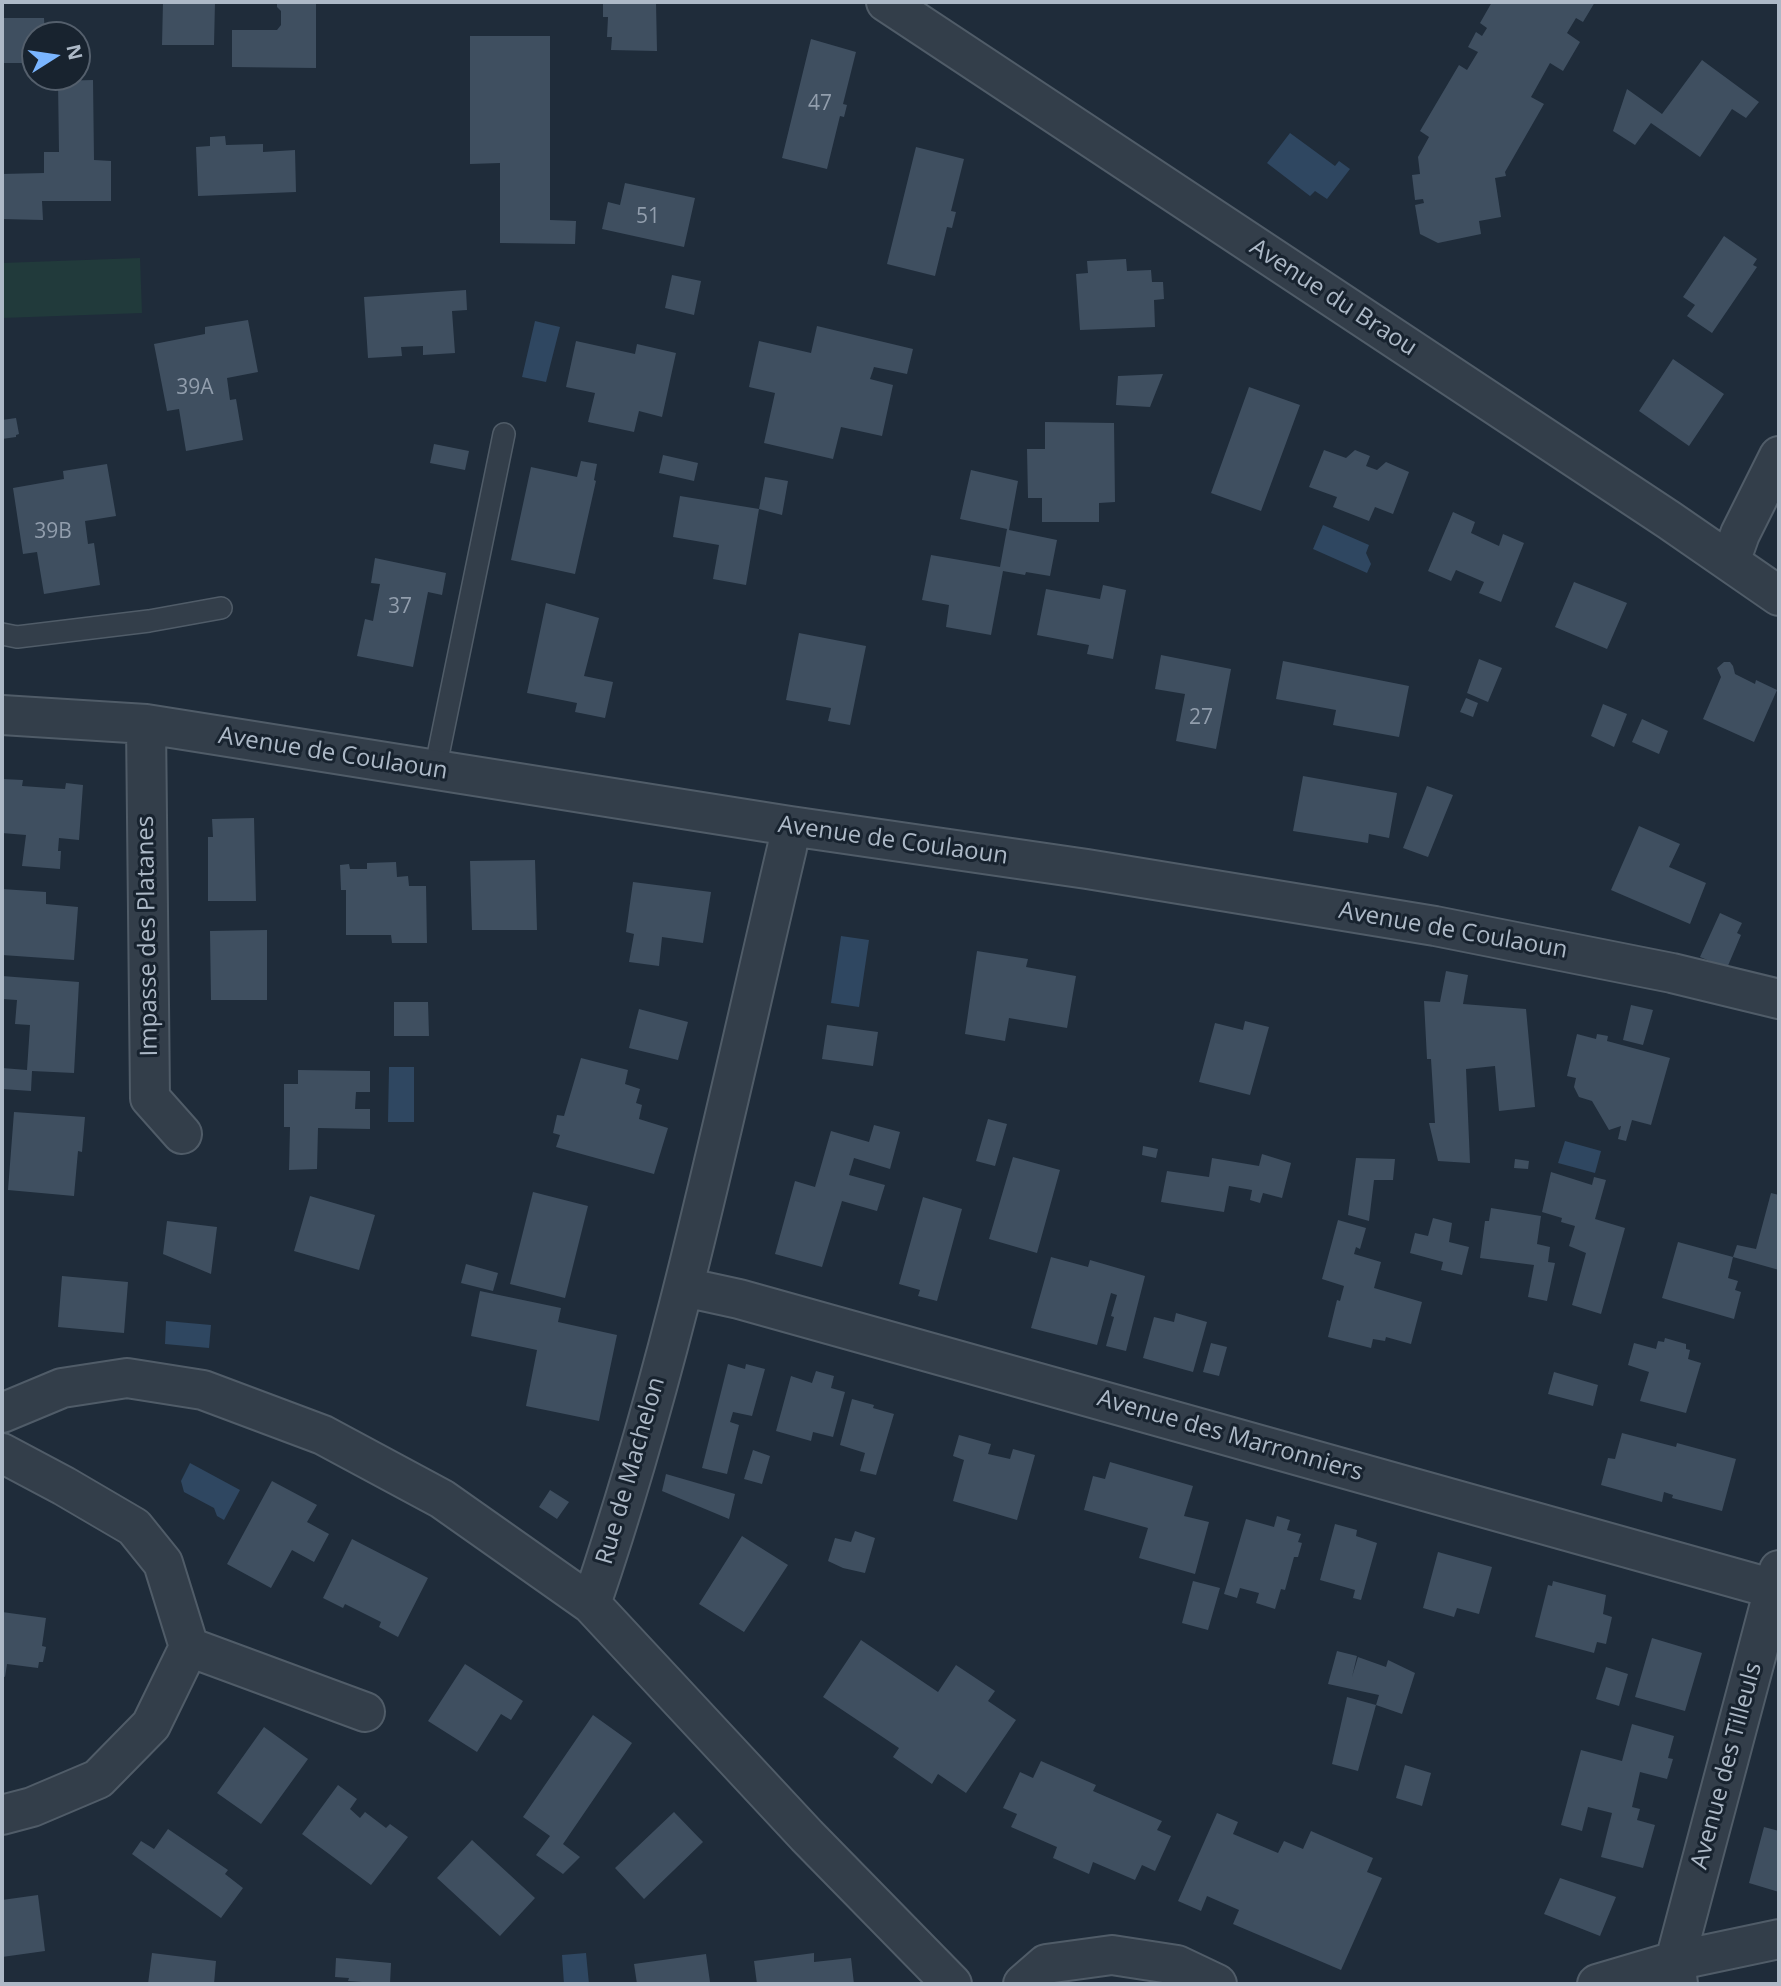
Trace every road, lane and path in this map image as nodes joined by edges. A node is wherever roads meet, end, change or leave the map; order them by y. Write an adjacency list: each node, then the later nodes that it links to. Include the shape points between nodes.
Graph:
1 (886, 2): 4 (street, Avenue du Braou)
2 (504, 434): 10 (lane)
3 (1779, 456): 4 (street)
4 (1730, 562): 5 (street, Avenue du Braou)
5 (1779, 596)
6 (220, 608): 7 (lane, via 17,637)
7 (2, 634)
8 (2, 715): 9 (street, Avenue de Coulaoun)
9 (146, 724): 10 (street, Avenue de Coulaoun); 13 (street, Impasse des Platanes, via 150,1098)
10 (435, 770): 11 (street, Avenue de Coulaoun)
11 (790, 826): 12 (street, Avenue de Coulaoun, via 1435,926); 14 (street, Rue de Machelon)
12 (1779, 999)
13 (183, 1135)
14 (684, 1287): 17 (street, Avenue des Marronniers); 18 (street, Rue de Machelon)
15 (2, 1413): 18 (street, via 62,1388 127,1378 203,1390 323,1435 442,1499)
16 (2, 1453): 19 (street, via 134,1527 163,1563)
17 (1777, 1580): 23 (street, Avenue des Tilleuls)
18 (591, 1604): 24 (street)
19 (190, 1647): 20 (street); 21 (street, via 151,1725 97,1779)
20 (365, 1712)
21 (2, 1815)
22 (1779, 1939): 23 (street)
23 (1676, 1973): 27 (street)
24 (952, 1984)
25 (1023, 1984): 26 (street, via 1046,1964 1112,1955 1177,1965)
26 (1217, 1984)
27 (1597, 1984)

